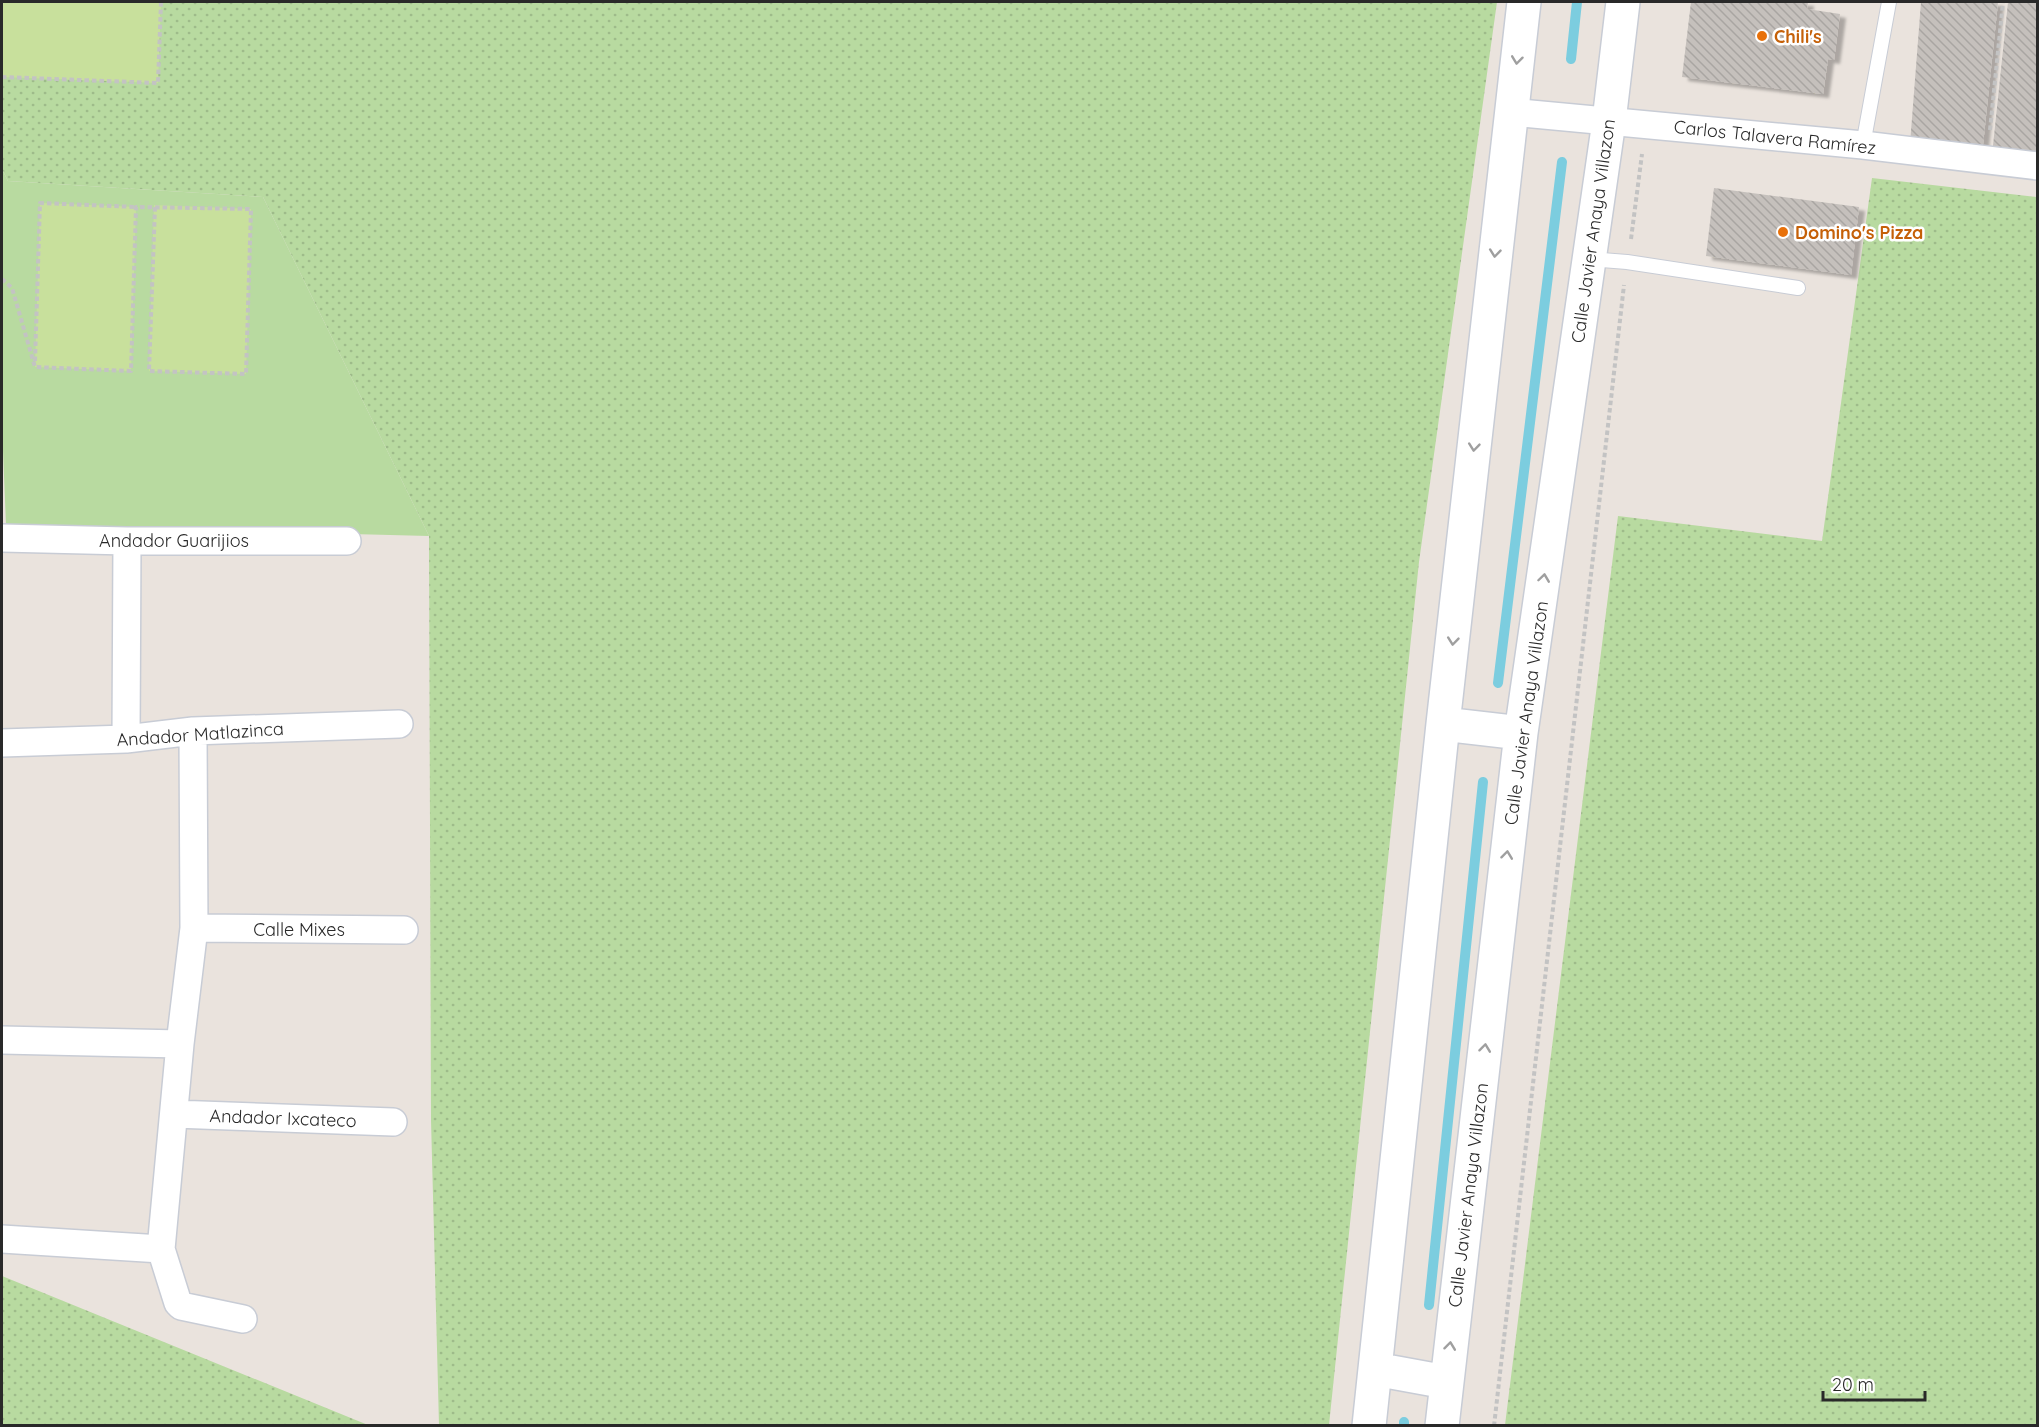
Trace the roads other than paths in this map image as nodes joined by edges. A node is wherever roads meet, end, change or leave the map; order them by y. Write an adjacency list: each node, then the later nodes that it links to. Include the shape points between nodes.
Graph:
1 (1524, 2): 4 (street, one-way to 4)
2 (1623, 2): 5 (street, Calle Javier Anaya Villazon)
3 (1889, 2): 6 (lane)
4 (1511, 112): 5 (street, Carlos Talavera Ramírez); 14 (street, one-way to 14)
5 (1609, 121): 6 (street, Carlos Talavera Ramírez); 8 (street, Calle Javier Anaya Villazon)
6 (1863, 145): 7 (street, Carlos Talavera Ramírez)
7 (2037, 166)
8 (1589, 259): 9 (lane); 16 (street, Calle Javier Anaya Villazon, one-way to 8)
9 (1798, 288)
10 (2, 538): 11 (street, Andador Guarijios)
11 (127, 541): 12 (street, Andador Guarijios); 17 (street)
12 (347, 541)
13 (399, 724): 15 (street, Andador Matlazinca)
14 (1443, 724): 16 (street); 28 (street)
15 (193, 730): 17 (street, Andador Matlazinca); 19 (street)
16 (1521, 733): 29 (street, Calle Javier Anaya Villazon, one-way to 16)
17 (126, 739): 18 (street, Andador Matlazinca)
18 (2, 743)
19 (194, 928): 20 (street, Calle Mixes); 22 (street)
20 (404, 930)
21 (2, 1040): 22 (street)
22 (180, 1044): 23 (street)
23 (174, 1114): 24 (street, Andador Ixcateco); 26 (street)
24 (393, 1122)
25 (2, 1239): 26 (street)
26 (161, 1249): 27 (street, via 181,1306)
27 (243, 1319)
28 (1375, 1369): 29 (street); 30 (street)
29 (1446, 1382): 31 (street, Calle Javier Anaya Villazon)
30 (1369, 1425)
31 (1442, 1425)

